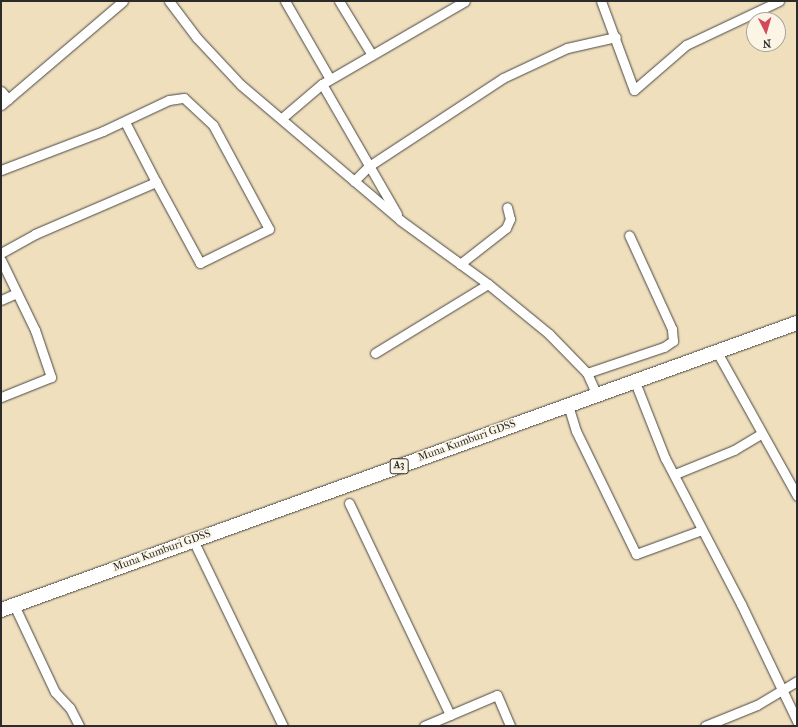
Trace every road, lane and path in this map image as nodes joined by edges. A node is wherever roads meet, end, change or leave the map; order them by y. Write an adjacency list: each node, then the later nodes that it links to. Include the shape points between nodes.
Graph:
1 (123, 1): 14 (street)
2 (169, 1): 15 (street, via 197,38 241,85)
3 (285, 1): 11 (street)
4 (339, 1): 10 (street)
5 (465, 1): 8 (street)
6 (601, 1): 9 (street)
7 (778, 1): 9 (street, via 686,45 634,90)
8 (454, 4): 10 (street)
9 (616, 37): 17 (street, via 567,48 502,78)
10 (372, 55): 11 (street)
11 (330, 79): 12 (street)
12 (322, 84): 15 (street); 17 (street)
13 (1, 91): 14 (street)
14 (4, 102)
15 (282, 118): 19 (street)
16 (125, 122): 18 (street); 20 (street); 20 (street, via 169,100 184,98 213,125 269,229 200,263)
17 (369, 166): 19 (street); 22 (street)
18 (1, 170)
19 (354, 181): 22 (street)
20 (156, 182): 24 (street, via 35,234)
21 (507, 207): 26 (street, via 510,219 506,228)
22 (400, 220): 26 (street)
23 (629, 235): 34 (street, via 672,329 673,341 664,347)
24 (1, 253)
25 (1, 260): 28 (street)
26 (460, 264): 27 (street)
27 (488, 284): 33 (street); 34 (street, via 549,334)
28 (17, 293): 29 (street); 37 (street, via 35,330 51,377)
29 (1, 300)
30 (797, 313): 36 (highway, Muna Kumburi GDSS / A3)
31 (797, 323): 32 (highway, Muna Kumburi GDSS / A3)
32 (717, 352): 35 (highway, Muna Kumburi GDSS / A3); 39 (street)
33 (375, 353)
34 (588, 373): 36 (street)
35 (635, 382): 36 (highway, Muna Kumburi GDSS / A3); 40 (street, via 653,432)
36 (595, 390): 38 (highway, Muna Kumburi GDSS / A3); 46 (highway, Muna Kumburi GDSS / A3)
37 (1, 397)
38 (568, 405): 44 (street, via 576,431 636,554); 45 (highway, Muna Kumburi GDSS / A3)
39 (762, 434): 40 (street, via 734,450); 41 (street)
40 (675, 474): 44 (street)
41 (793, 478): 42 (street)
42 (797, 496)
43 (349, 503): 50 (street)
44 (702, 530): 49 (street)
45 (193, 540): 47 (highway, Muna Kumburi GDSS / A3); 53 (street)
46 (1, 599)
47 (7, 607): 52 (street, via 55,692 70,708)
48 (797, 681): 49 (street)
49 (784, 689): 51 (street); 56 (street, via 757,705)
50 (450, 714): 54 (street); 55 (street, via 497,695)
51 (797, 721)
52 (79, 726)
53 (282, 726)
54 (424, 726)
55 (510, 726)
56 (705, 726)

